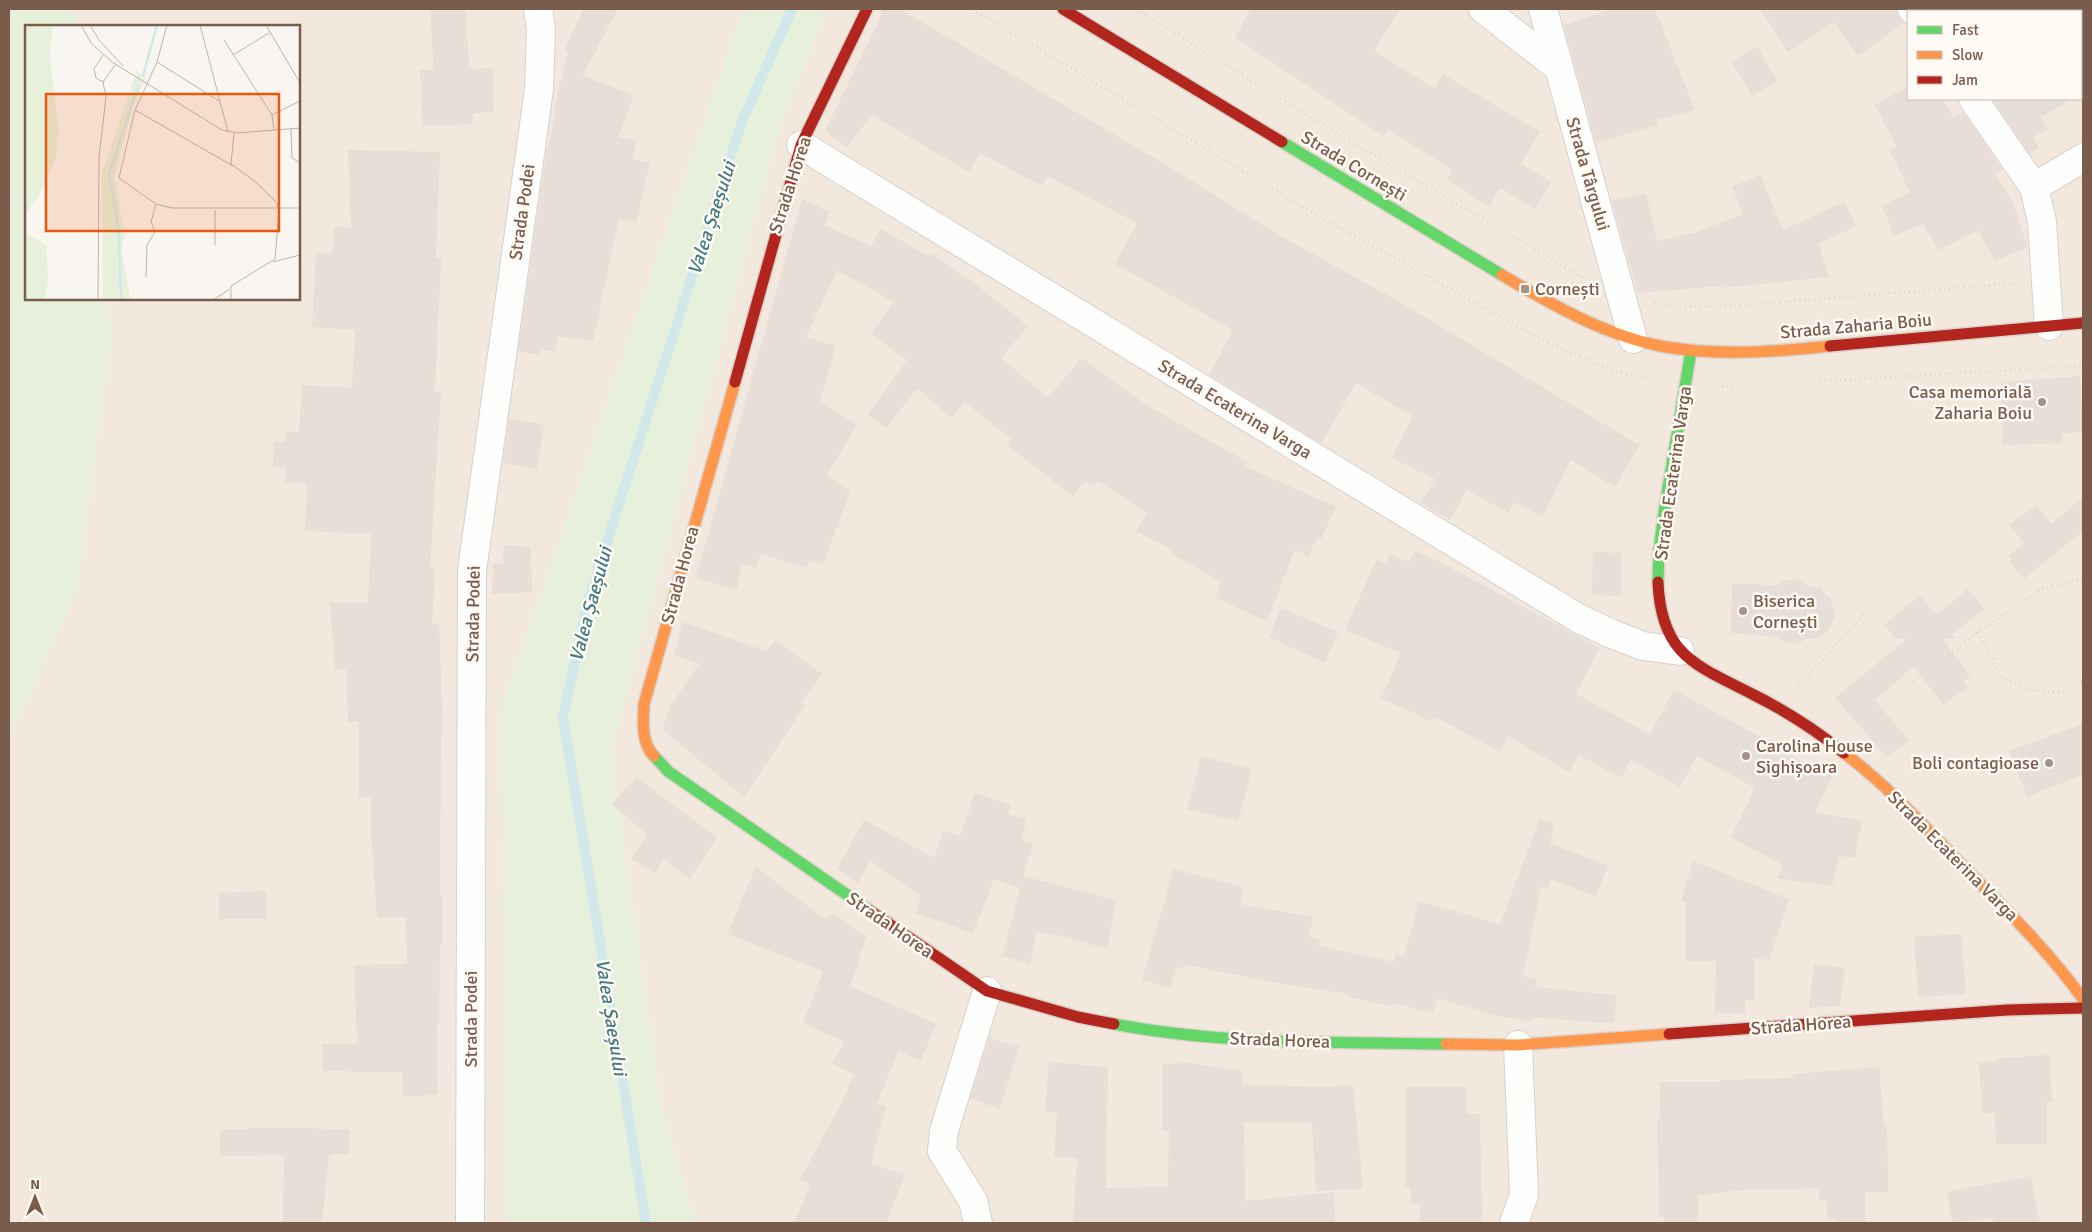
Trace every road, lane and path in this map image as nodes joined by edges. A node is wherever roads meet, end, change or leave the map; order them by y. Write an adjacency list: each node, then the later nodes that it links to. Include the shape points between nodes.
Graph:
1 (538, 9): 26 (street, Strada Podei, via 541,29 539,89 472,571)
2 (866, 9): 8 (main road, Strada Horea)
3 (1063, 9): 13 (main road, Strada Cornești, via 1525,289 1583,319)
4 (1483, 9): 6 (street)
5 (1543, 9): 6 (street, Strada Târgului)
6 (1558, 67): 13 (street, Strada Târgului)
7 (1974, 100): 10 (street)
8 (801, 145): 18 (street, Strada Ecaterina Varga, via 1578,618 1643,646); 22 (main road, Strada Horea, via 644,704 642,728 651,753 669,772)
9 (2083, 158): 10 (street)
10 (2034, 187): 12 (street, via 2042,222)
11 (2083, 323): 12 (main road, Strada Zaharia Boiu)
12 (2049, 326): 14 (main road, Strada Zaharia Boiu, via 1762,351)
13 (1633, 339): 14 (main road, Strada Zaharia Boiu)
14 (1691, 351): 18 (main road, Strada Ecaterina Varga, via 1659,548 1658,599 1664,626)
15 (2083, 578): 17 (path, via 2042,588)
16 (1872, 605): 21 (path)
17 (1978, 632): 19 (path, via 2001,676 2030,690 2060,692); 20 (path)
18 (1680, 650): 21 (main road, Strada Ecaterina Varga, via 1698,667)
19 (2083, 680)
20 (1913, 682)
21 (1778, 708): 23 (main road, Strada Ecaterina Varga, via 1839,749 1900,802 2042,945)
22 (987, 992): 25 (main road, Strada Horea, via 1078,1017 1188,1035 1262,1041); 27 (street, via 944,1131 942,1151 973,1201)
23 (2083, 999)
24 (2083, 1008): 25 (main road, Strada Horea, via 2007,1010)
25 (1518, 1045): 28 (street, via 1524,1195)
26 (470, 1223)
27 (978, 1223)
28 (1514, 1223)

